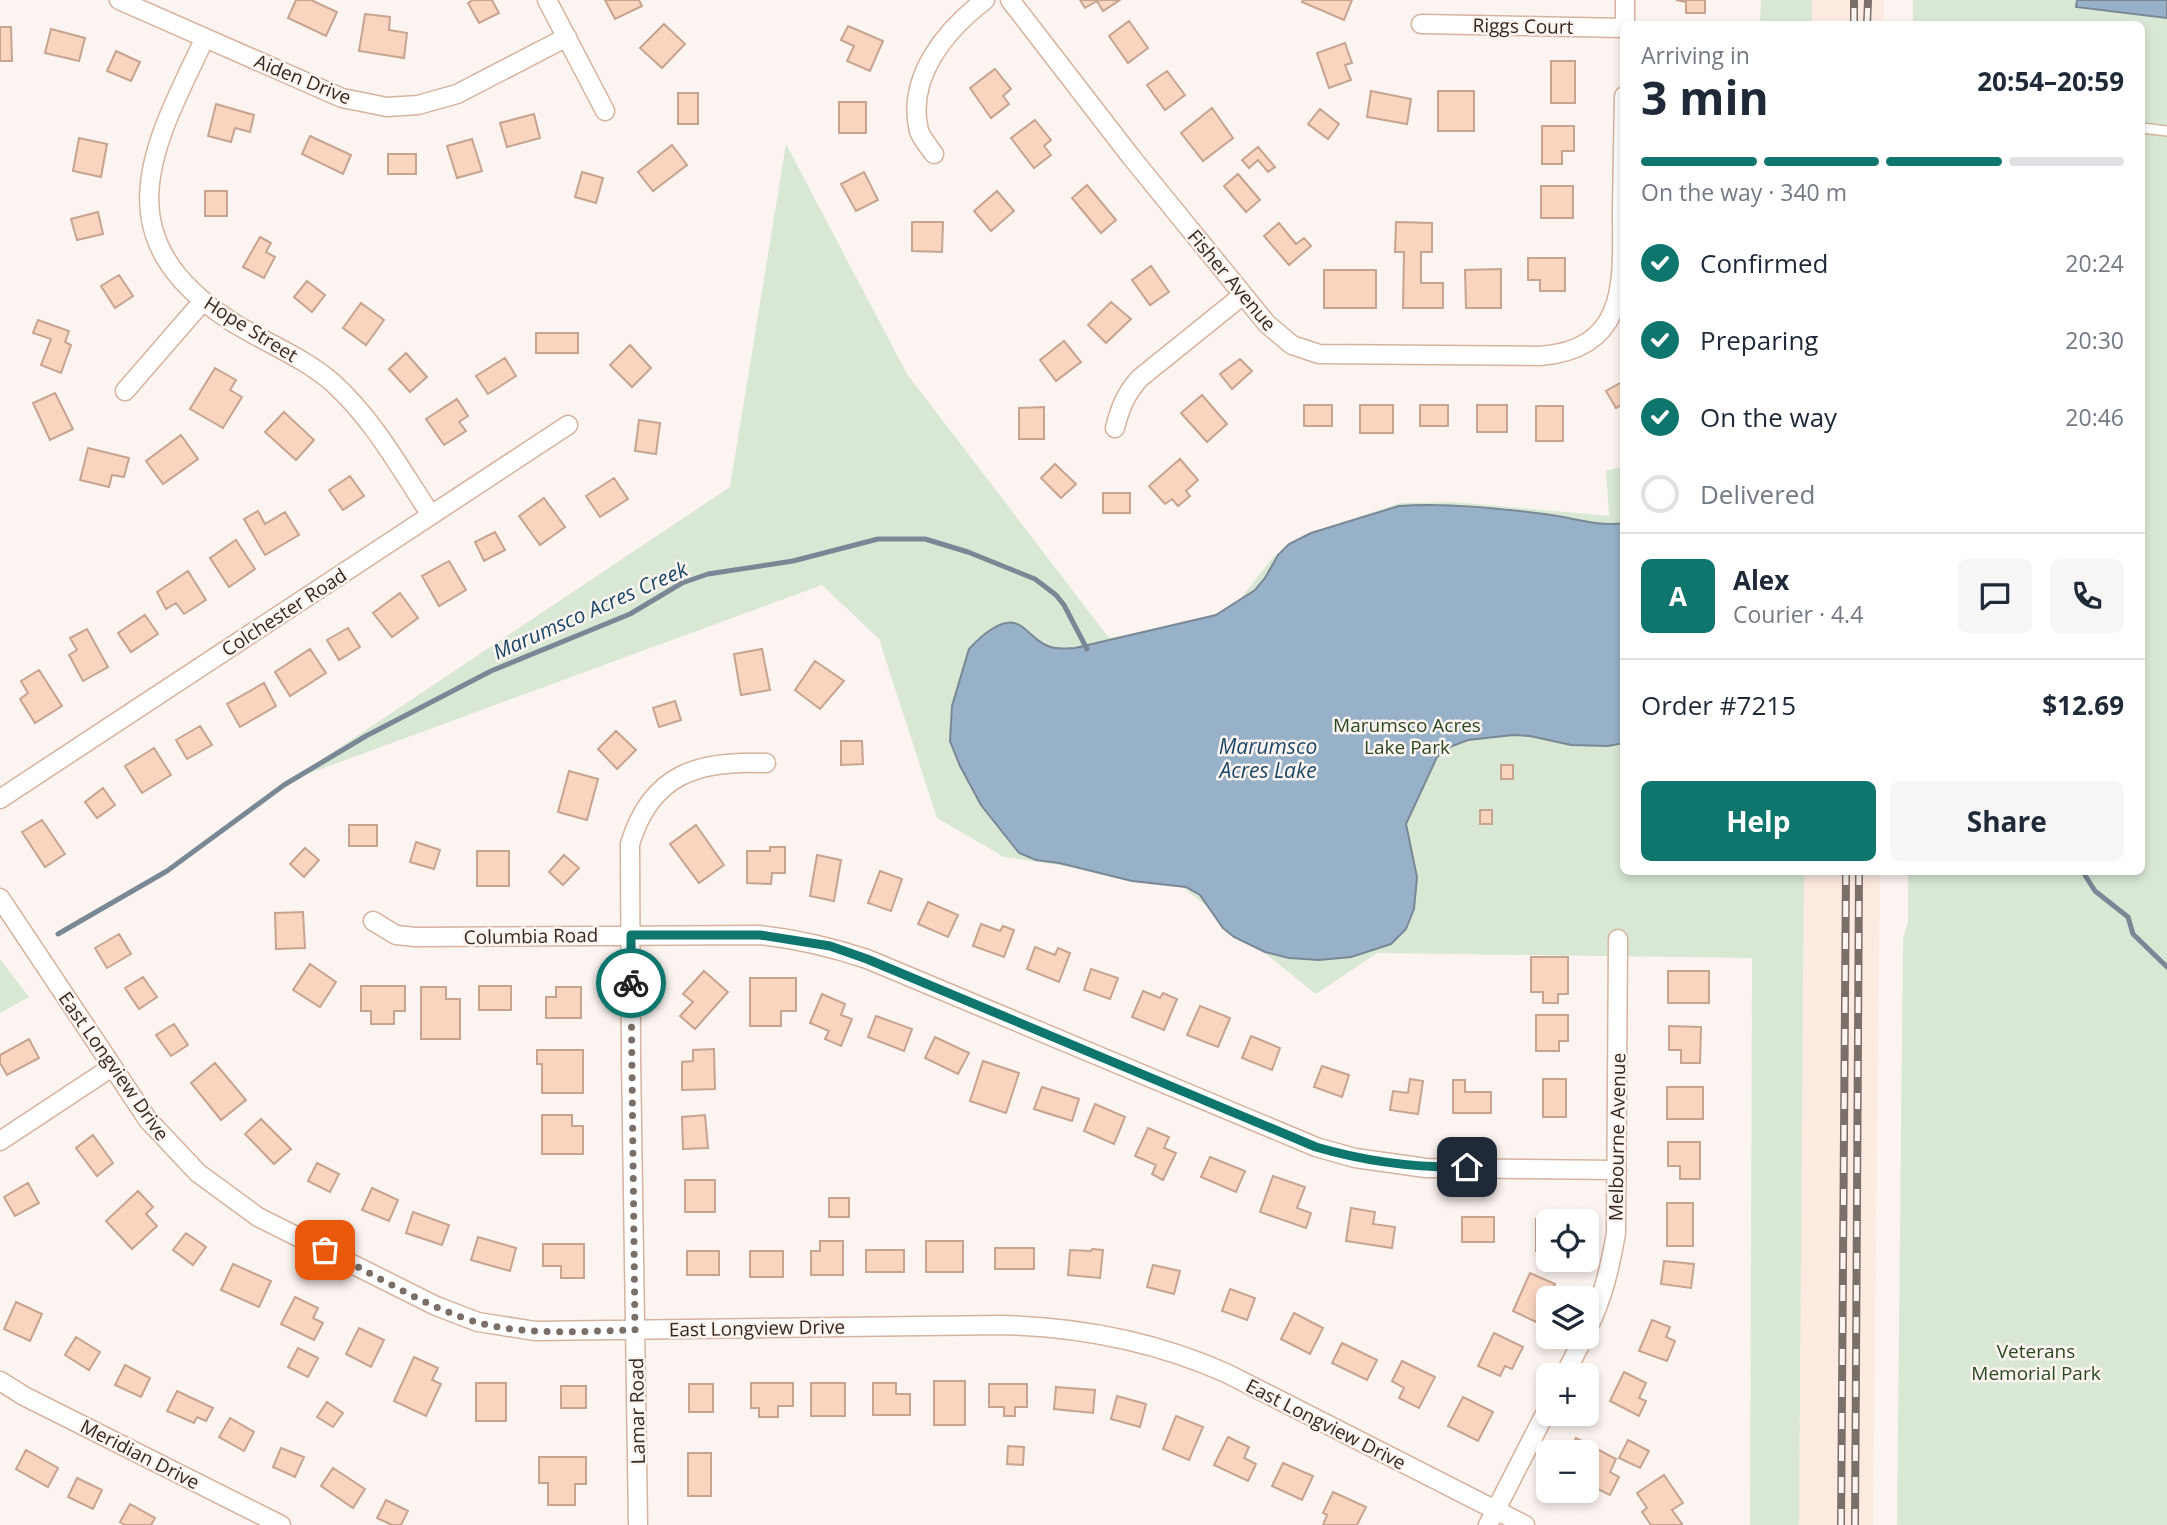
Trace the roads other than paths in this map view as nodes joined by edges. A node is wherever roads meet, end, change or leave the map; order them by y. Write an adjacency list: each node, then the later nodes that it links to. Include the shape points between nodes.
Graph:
1 (119, 0): 10 (street, Aiden Drive)
2 (547, 0): 9 (street)
3 (985, 0): 14 (street, via 952,28 927,66 918,110 920,132)
4 (1010, 0): 16 (street, Fisher Avenue)
5 (1625, 0): 6 (street)
6 (1624, 21)
7 (1421, 24): 8 (street, Riggs Court)
8 (1620, 26)
9 (567, 37): 10 (street, Aiden Drive, via 457,94 418,105 387,107 342,98); 11 (street)
10 (205, 38): 17 (street, Hope Street, via 174,102 152,165 148,206 166,261)
11 (605, 111)
12 (2145, 128): 13 (lane)
13 (2167, 131)
14 (934, 154)
15 (1620, 288): 16 (street, Fisher Avenue, via 1609,318 1595,335 1574,349 1540,356 1320,354 1292,345 1277,334)
16 (1243, 295): 20 (street, via 1140,378 1120,406)
17 (203, 301): 18 (street); 21 (street, Hope Street, via 306,363 355,404)
18 (125, 391)
19 (568, 425): 21 (street, Colchester Road)
20 (1115, 428)
21 (431, 515): 23 (street, Colchester Road)
22 (766, 764): 26 (street, Lamar Road, via 708,765 659,790 636,825 630,844)
23 (0, 799)
24 (0, 898): 28 (street, East Longview Drive)
25 (373, 921): 26 (street, Columbia Road, via 396,935 415,937)
26 (631, 935): 30 (street, Columbia Road, via 760,935 830,946 1316,1147 1355,1158 1426,1168); 32 (street, Lamar Road)
27 (1618, 939): 30 (street, Melbourne Avenue)
28 (112, 1067): 29 (street); 32 (street, East Longview Drive, via 169,1145 198,1173 258,1217 436,1306 478,1322 535,1331)
29 (0, 1141)
30 (1617, 1170): 31 (street, Melbourne Avenue, via 1616,1233)
31 (1599, 1303)
32 (635, 1330): 35 (street, East Longview Drive, via 1002,1325 1124,1338 1226,1373); 37 (street, Lamar Road)
33 (0, 1381): 36 (street, Meridian Drive)
34 (1539, 1426): 35 (street)
35 (1492, 1518): 38 (street, East Longview Drive)
36 (281, 1525)
37 (638, 1525)
38 (1525, 1525)

